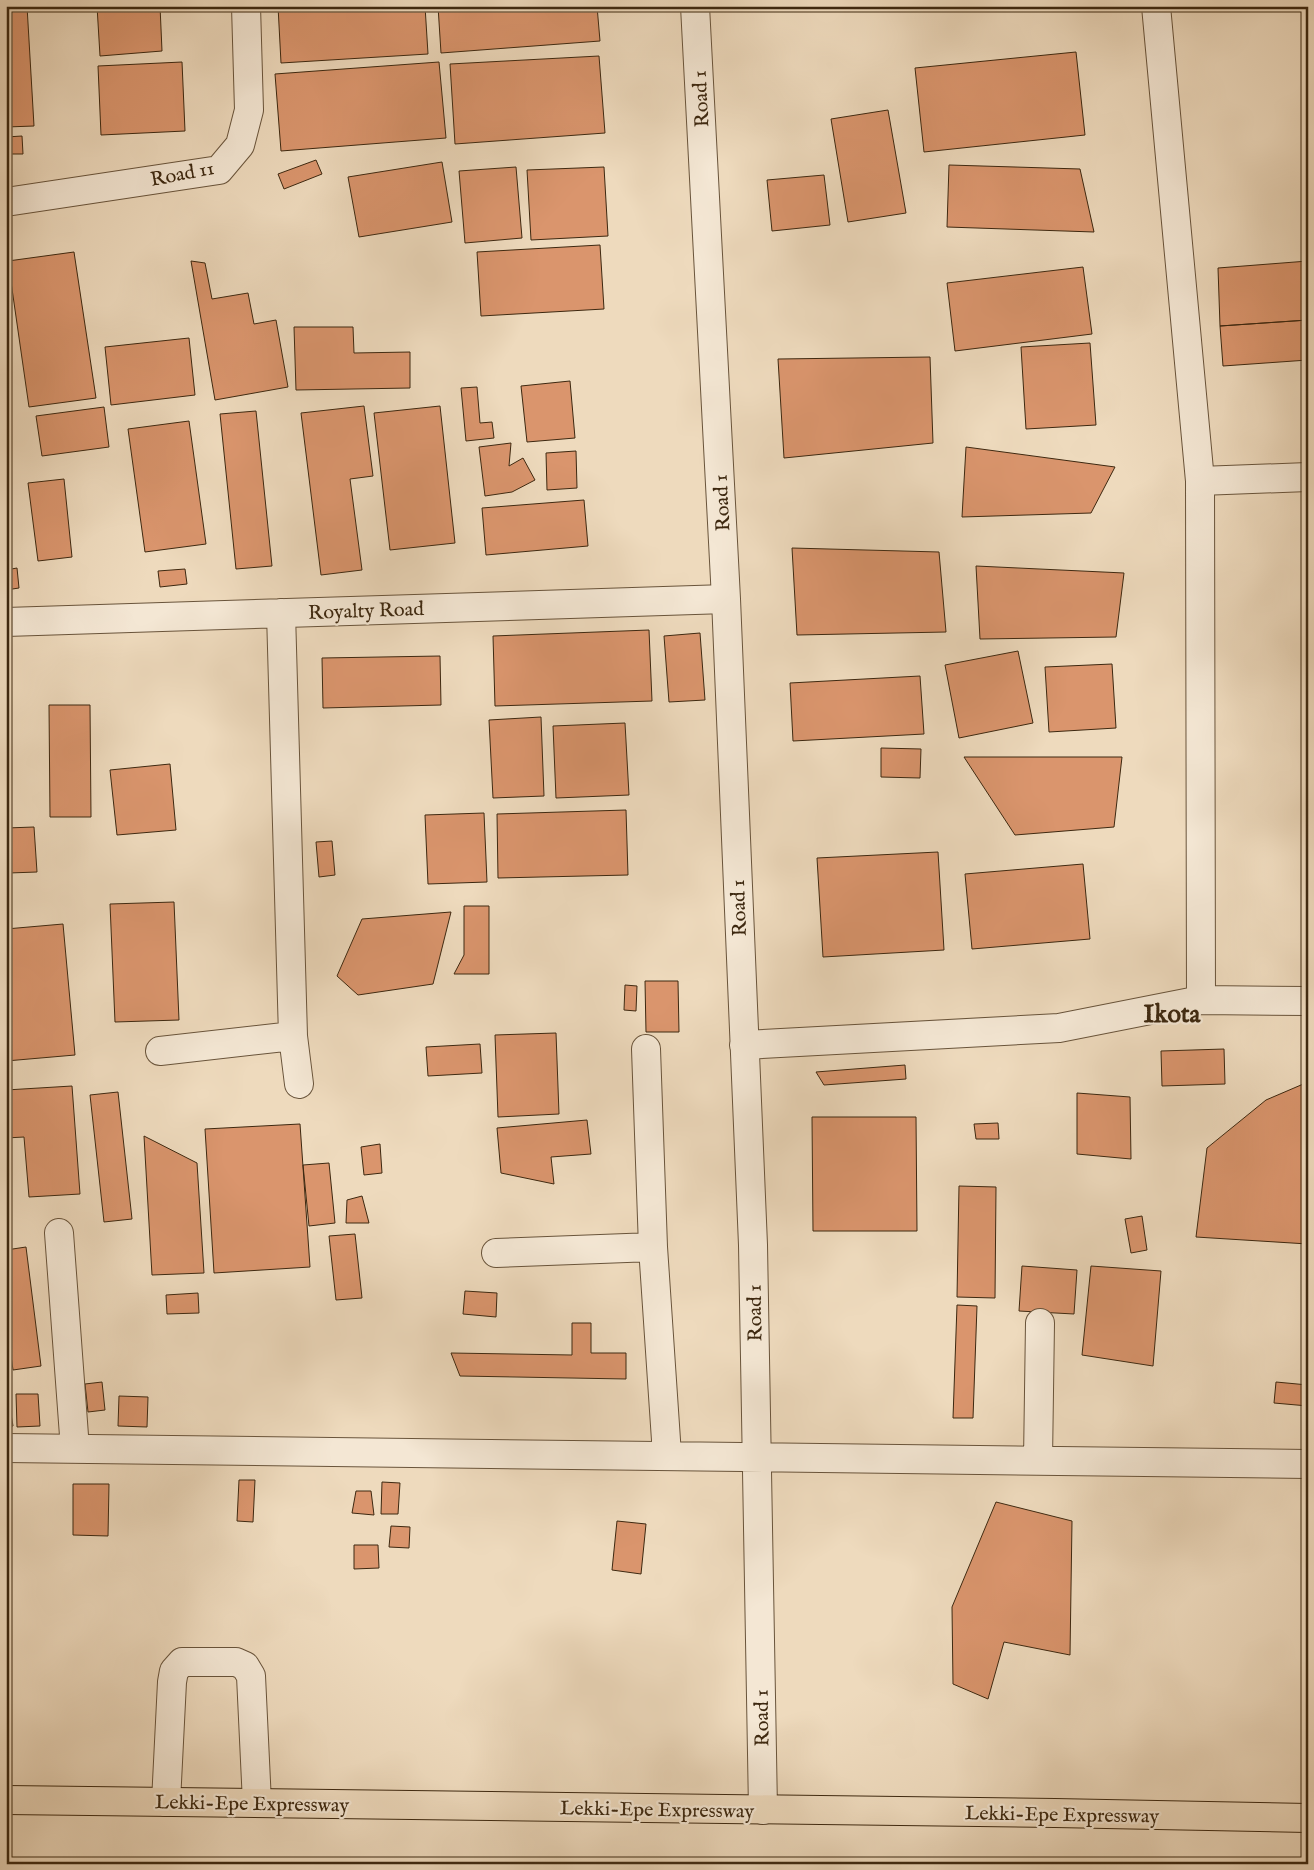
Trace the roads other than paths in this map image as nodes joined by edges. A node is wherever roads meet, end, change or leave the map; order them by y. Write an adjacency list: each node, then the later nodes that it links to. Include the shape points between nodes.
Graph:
1 (246, 6): 4 (street, Road 11, via 249,110 240,145 219,170)
2 (695, 6): 7 (street, Road 1)
3 (1156, 6): 6 (street)
4 (6, 202)
5 (1308, 477): 6 (street)
6 (1200, 481): 10 (street)
7 (726, 599): 8 (street, Royalty Road); 13 (street, Road 1)
8 (281, 613): 9 (street, Royalty Road); 12 (street)
9 (6, 622)
10 (1201, 1000): 11 (street); 13 (street, via 1059,1028)
11 (1308, 1000)
12 (293, 1036): 15 (street); 16 (street)
13 (744, 1045): 24 (street, Road 1, via 753,1245)
14 (646, 1049): 18 (street)
15 (160, 1051)
16 (299, 1084)
17 (59, 1233): 22 (street)
18 (653, 1247): 19 (street); 23 (street)
19 (496, 1253)
20 (1040, 1323): 25 (street)
21 (6, 1448): 22 (street)
22 (75, 1449): 23 (street)
23 (667, 1455): 24 (street)
24 (755, 1456): 25 (street); 30 (street, Road 1)
25 (1038, 1460): 26 (street)
26 (1308, 1464)
27 (6, 1800): 28 (highway, Lekki-Epe Expressway)
28 (166, 1802): 29 (highway, Lekki-Epe Expressway); 29 (street, via 174,1671 182,1662 236,1662 245,1666 251,1676)
29 (257, 1803): 30 (highway, Lekki-Epe Expressway)
30 (763, 1810): 31 (highway, Lekki-Epe Expressway)
31 (1308, 1818)

